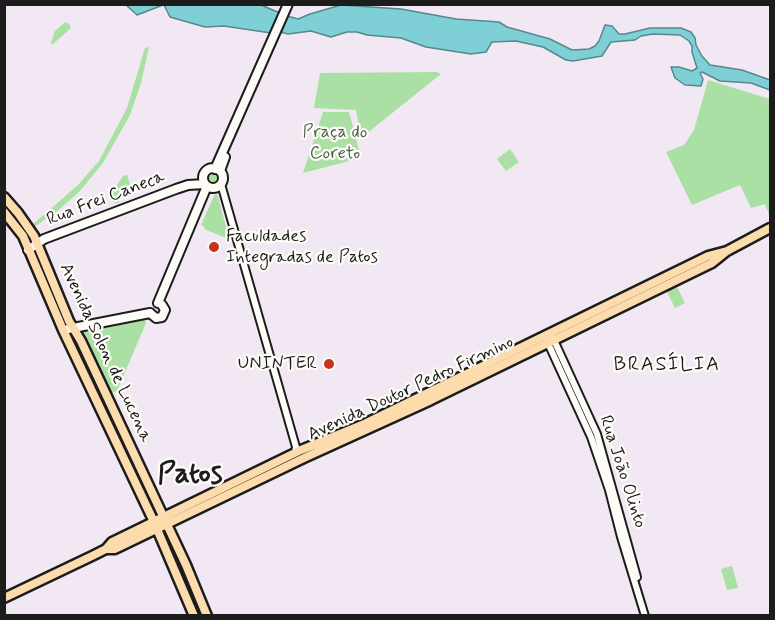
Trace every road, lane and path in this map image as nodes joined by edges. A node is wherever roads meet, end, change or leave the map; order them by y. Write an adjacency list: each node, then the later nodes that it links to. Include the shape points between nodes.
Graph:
1 (288, 4): 2 (main road, via 251,95)
2 (214, 170): 3 (main road, via 223,178); 4 (main road, Rua Frei Caneca); 5 (main road, via 204,176)
3 (221, 184): 5 (main road); 16 (street)
4 (188, 185): 5 (main road, Rua Frei Caneca); 9 (main road, Rua Frei Caneca)
5 (208, 186): 11 (main road)
6 (4, 197): 9 (main road, Avenida Solon de Lucena, via 33,234)
7 (4, 212): 10 (main road, Avenida Solon de Lucena, via 19,230)
8 (771, 228): 15 (main road, Avenida Doutor Pedro Firmino)
9 (36, 244): 10 (main road, Rua Frei Caneca); 13 (main road, Avenida Solon de Lucena)
10 (28, 250): 14 (main road, Avenida Solon de Lucena)
11 (160, 304): 12 (main road, via 152,306); 12 (main road, via 165,310 162,317)
12 (150, 313): 13 (main road)
13 (73, 328): 14 (main road); 17 (main road, Avenida Solon de Lucena)
14 (63, 330): 18 (main road, Avenida Solon de Lucena)
15 (549, 337): 16 (main road, Avenida Doutor Pedro Firmino, via 362,425); 17 (main road, Avenida Doutor Pedro Firmino, via 431,400); 22 (street, Rua João Olinto, via 591,437)
16 (297, 450): 17 (main road, Avenida Doutor Pedro Firmino)
17 (165, 520): 18 (main road, Avenida Doutor Pedro Firmino); 21 (main road, Avenida Solon de Lucena)
18 (155, 525): 19 (main road, Avenida Doutor Pedro Firmino, via 112,542 111,549); 20 (main road, Avenida Solon de Lucena)
19 (4, 598)
20 (194, 615)
21 (207, 615)
22 (645, 615)

